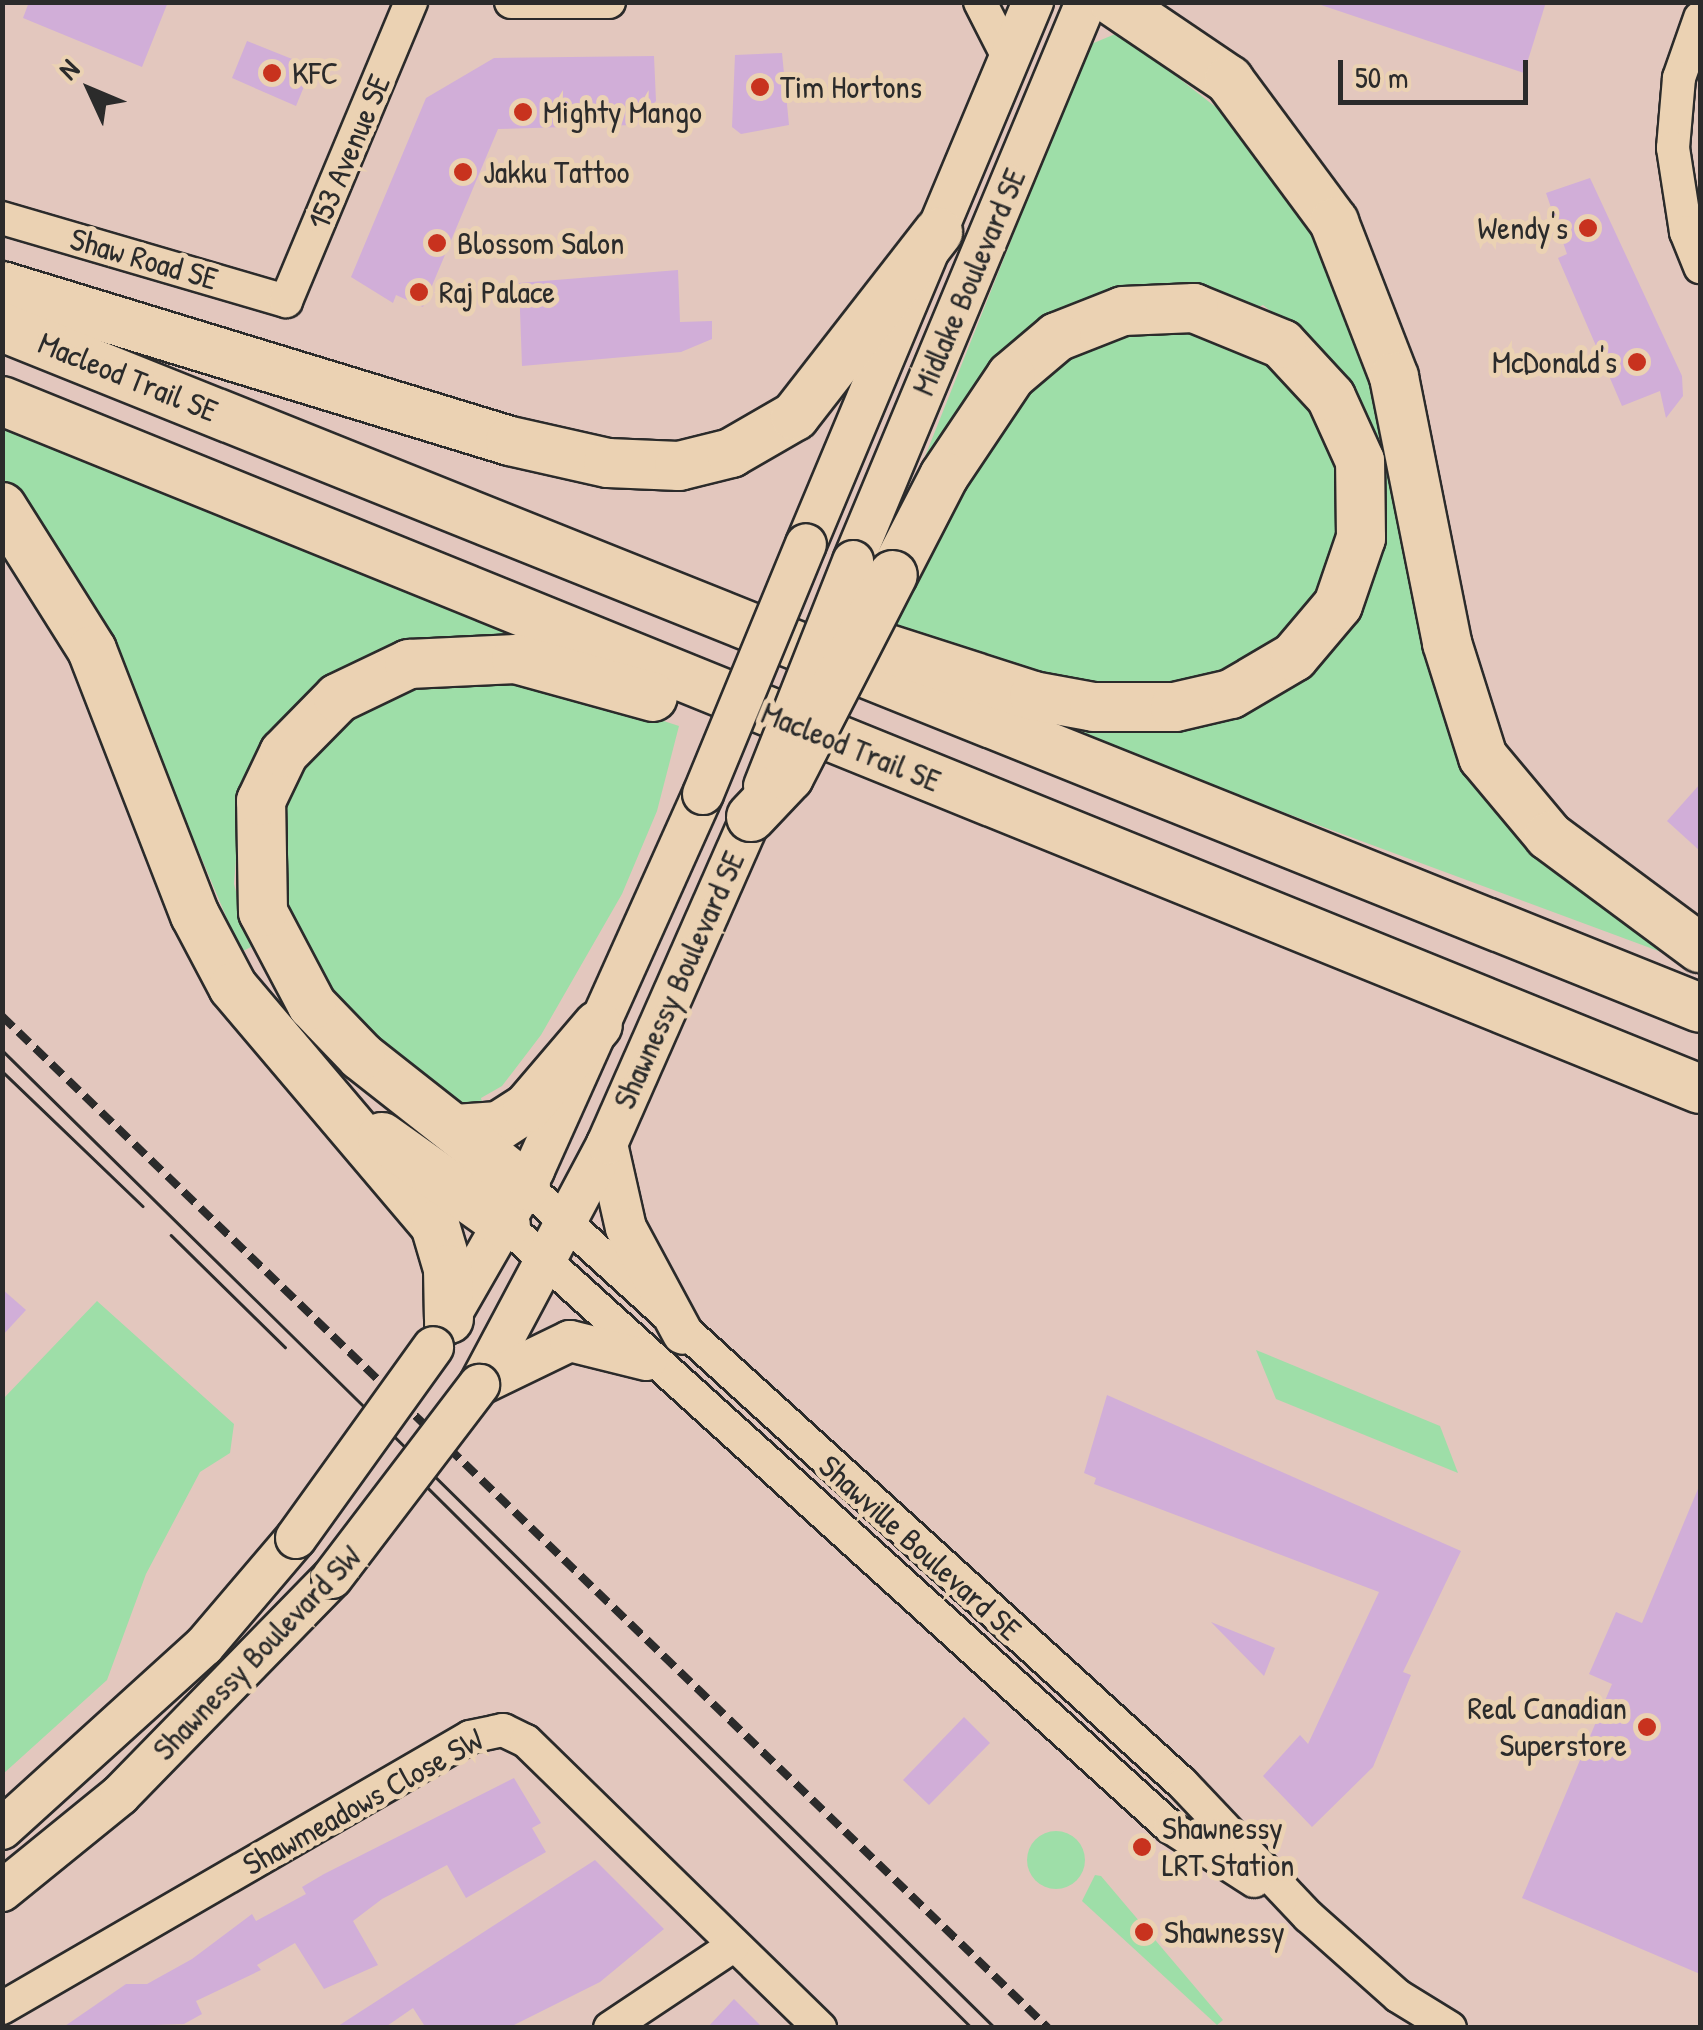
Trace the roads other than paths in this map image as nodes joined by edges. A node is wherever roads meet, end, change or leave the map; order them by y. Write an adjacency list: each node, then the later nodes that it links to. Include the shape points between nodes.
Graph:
1 (411, 2): 16 (street, 153 Avenue SE)
2 (511, 2): 3 (street)
3 (609, 2)
4 (980, 2): 10 (street)
5 (1033, 2): 10 (main road, Midlake Boulevard SE)
6 (1086, 2): 22 (main road, Midlake Boulevard SE)
7 (1114, 2): 11 (highway)
8 (1174, 2): 11 (highway, via 1220,54)
9 (1700, 18): 14 (street, via 1679,78 1673,148 1686,232)
10 (1010, 61): 13 (main road, Midlake Boulevard SE)
11 (1229, 80): 25 (highway, via 1317,192 1373,313 1410,438 1446,644 1483,757 1548,836)
12 (2, 218): 16 (street, Shaw Road SE)
13 (938, 232): 15 (highway, via 795,416 731,453 679,466 608,463 510,441); 20 (main road, Midlake Boulevard SE)
14 (1700, 267)
15 (2, 286)
16 (286, 301)
17 (2, 326): 21 (highway, Macleod Trail SE)
18 (2, 401): 23 (highway, Macleod Trail SE)
19 (2, 508): 29 (highway, via 92,650 195,915 233,986 307,1082)
20 (806, 544): 27 (main road, Shawnessy Boulevard SE, bridge)
21 (566, 553): 22 (highway, via 1034,696 1108,708 1176,707 1231,694 1275,672 1324,625 1357,562 1360,461 1331,397 1282,344 1194,308 1123,311 1057,337 1011,376); 26 (highway, Macleod Trail SE)
22 (873, 568): 24 (highway, bridge, via 789,777)
23 (847, 745): 28 (highway, Macleod Trail SE); 30 (highway, via 817,751 516,658 409,664 338,698 284,753 261,801 263,912 312,1005 361,1056)
24 (751, 817): 31 (main road, Shawnessy Boulevard SE)
25 (1700, 948)
26 (1700, 1008)
27 (598, 1025): 30 (highway, via 527,1108 499,1126); 32 (main road, Shawnessy Boulevard SE)
28 (1700, 1089)
29 (349, 1118): 32 (highway); 35 (highway, via 435,1225 448,1268)
30 (455, 1130): 32 (highway)
31 (607, 1144): 33 (main road, Shawnessy Boulevard SE); 36 (main road, via 626,1228)
32 (516, 1205): 33 (street, Shawville Boulevard SE); 34 (street, Shawville Boulevard SE); 35 (main road, Shawnessy Boulevard SE)
33 (565, 1224): 34 (main road, Shawnessy Boulevard SE); 36 (street, Shawville Boulevard SE)
34 (545, 1262): 37 (street, Shawville Boulevard SE); 38 (main road, Shawnessy Boulevard SE)
35 (441, 1333): 39 (main road, Shawnessy Boulevard SW, bridge, via 296,1538 204,1646)
36 (683, 1334): 41 (street, Shawville Boulevard SE, via 1183,1784)
37 (647, 1360): 38 (main road, via 570,1341); 41 (street, Shawville Boulevard SE, via 1170,1827)
38 (479, 1386): 40 (main road, Shawnessy Boulevard SW, bridge, via 332,1578 120,1795)
39 (2, 1829)
40 (2, 1891)
41 (1308, 1916): 46 (street, Shawville Boulevard SE, via 1398,1996)
42 (733, 1946): 43 (street, Shawmeadows Close SW, via 526,1742 486,1730); 44 (street); 45 (street, Shawmeadows Close SW)
43 (2, 2008)
44 (610, 2028)
45 (820, 2028)
46 (1450, 2028)

